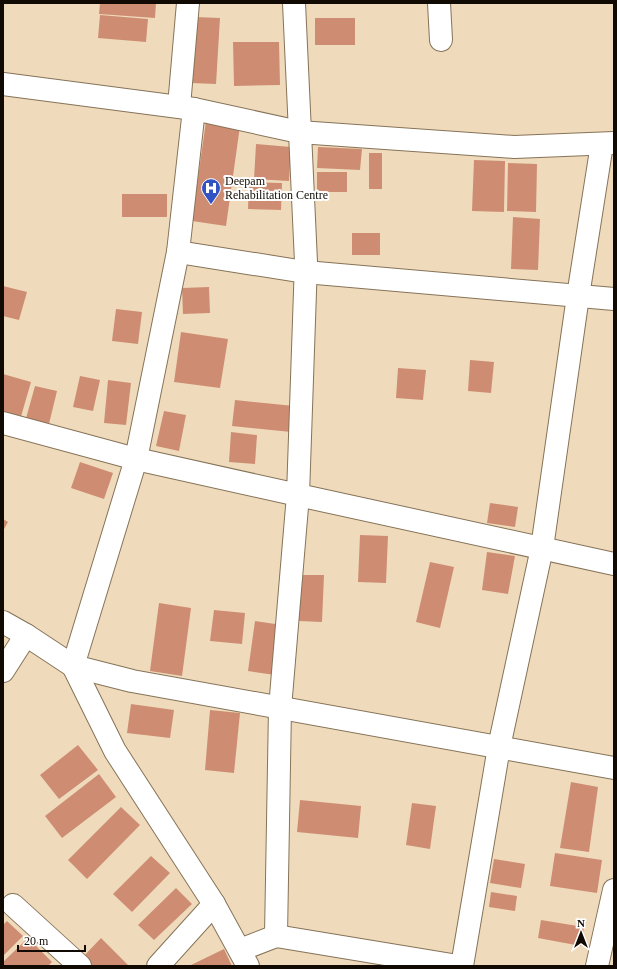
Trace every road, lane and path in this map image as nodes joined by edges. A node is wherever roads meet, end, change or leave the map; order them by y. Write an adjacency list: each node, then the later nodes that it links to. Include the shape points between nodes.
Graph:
1 (188, 3): 6 (street)
2 (294, 3): 7 (street)
3 (439, 3): 4 (street)
4 (441, 40)
5 (3, 84): 6 (street)
6 (187, 108): 7 (street); 9 (street)
7 (299, 132): 8 (street, via 514,147); 10 (street)
8 (608, 143): 11 (street)
9 (178, 252): 10 (street); 14 (street)
10 (306, 272): 11 (street); 15 (street)
11 (578, 296): 12 (street); 16 (street)
12 (614, 299)
13 (3, 423): 14 (street)
14 (136, 459): 15 (street); 20 (street)
15 (298, 496): 16 (street); 22 (street)
16 (542, 548): 17 (street); 23 (street)
17 (614, 564)
18 (3, 622): 19 (street)
19 (26, 635): 20 (street); 21 (street)
20 (73, 666): 22 (street, via 132,681); 26 (street, via 114,751)
21 (3, 671)
22 (280, 708): 23 (street); 28 (street)
23 (499, 747): 24 (street); 33 (street)
24 (614, 768)
25 (614, 890): 34 (street)
26 (214, 904): 29 (street); 31 (street)
27 (13, 906): 30 (street)
28 (276, 936): 29 (street); 32 (street)
29 (244, 958)
30 (80, 966)
31 (158, 966)
32 (458, 966)
33 (462, 966)
34 (597, 966)

